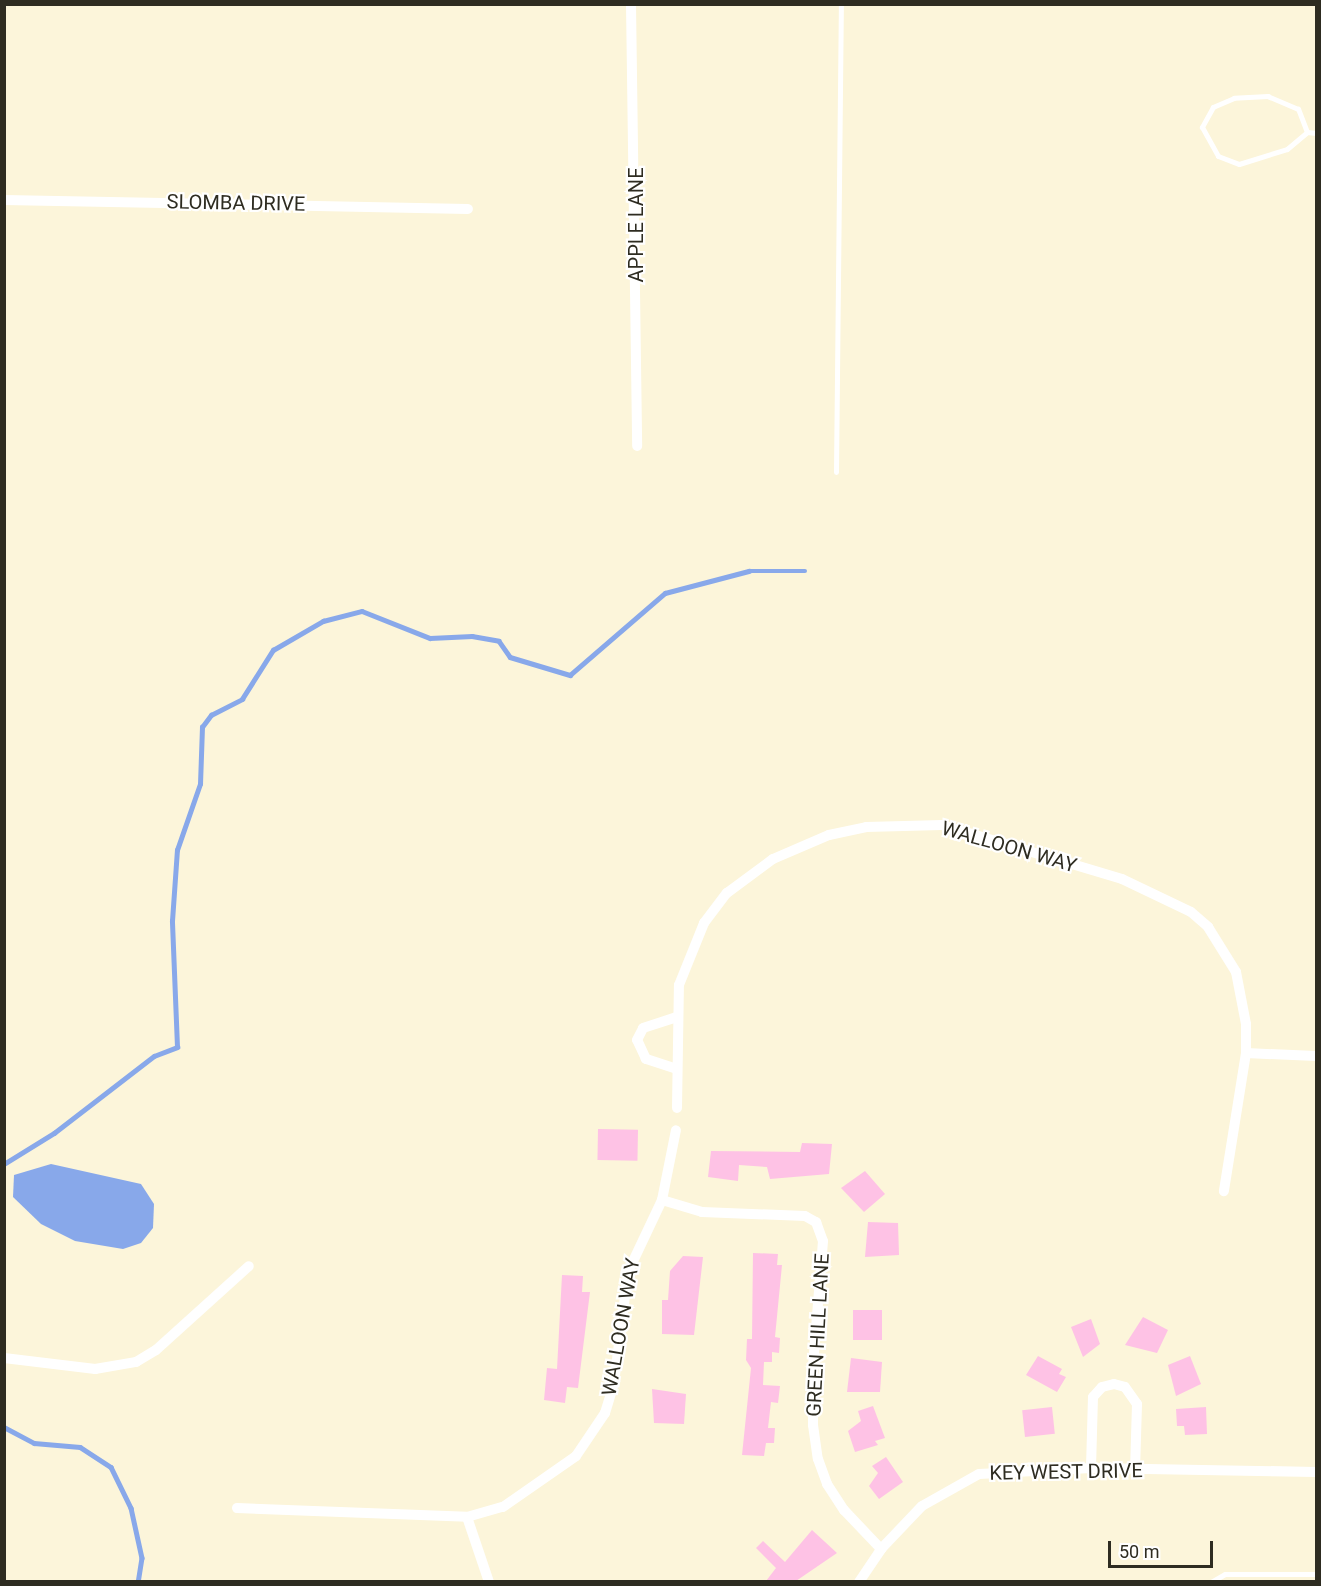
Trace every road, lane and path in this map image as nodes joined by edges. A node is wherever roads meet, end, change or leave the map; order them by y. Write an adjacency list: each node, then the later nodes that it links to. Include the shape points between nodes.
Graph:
1 (631, 4): 7 (street, APPLE LANE)
2 (841, 4): 8 (lane)
3 (1307, 132): 3 (lane, via 1287,149 1239,164 1218,156 1202,127 1213,107 1234,98 1268,96 1298,109); 4 (lane)
4 (1317, 133)
5 (4, 200): 6 (street, SLOMBA DRIVE)
6 (468, 209)
7 (637, 446)
8 (836, 472)
9 (677, 1017): 10 (street, WALLOON WAY, via 679,985 704,923 727,893 749,875 796,847 829,835 866,827 942,825 1122,879 1191,912 1208,927 1236,972 1244,997); 12 (street, WALLOON WAY); 12 (street, via 643,1028 637,1040 646,1059)
10 (1246, 1053): 11 (street); 15 (street, WALLOON WAY)
11 (1317, 1056)
12 (677, 1069): 13 (street, WALLOON WAY)
13 (677, 1108)
14 (676, 1130): 16 (street, WALLOON WAY)
15 (1224, 1191)
16 (662, 1200): 23 (street, WALLOON WAY, via 628,1272 614,1383 605,1413 591,1437 576,1456 528,1492 504,1507); 24 (street, GREEN HILL LANE, via 702,1212 806,1216 816,1222 823,1241 813,1365 813,1425 818,1459 844,1510)
17 (249, 1266): 18 (street, via 156,1350 136,1362 95,1369)
18 (4, 1358)
19 (1091, 1468): 20 (street, KEY WEST DRIVE); 20 (street, via 1093,1397 1102,1387 1114,1384 1125,1387 1137,1404); 24 (street, KEY WEST DRIVE, via 979,1474 922,1506)
20 (1135, 1470): 21 (street, KEY WEST DRIVE)
21 (1317, 1472)
22 (237, 1508): 23 (street, WALLOON WAY)
23 (467, 1517): 26 (street)
24 (881, 1550): 27 (street, KEY WEST DRIVE)
25 (1317, 1574): 28 (lane, via 1225,1574)
26 (489, 1581)
27 (859, 1581)
28 (1211, 1581)

